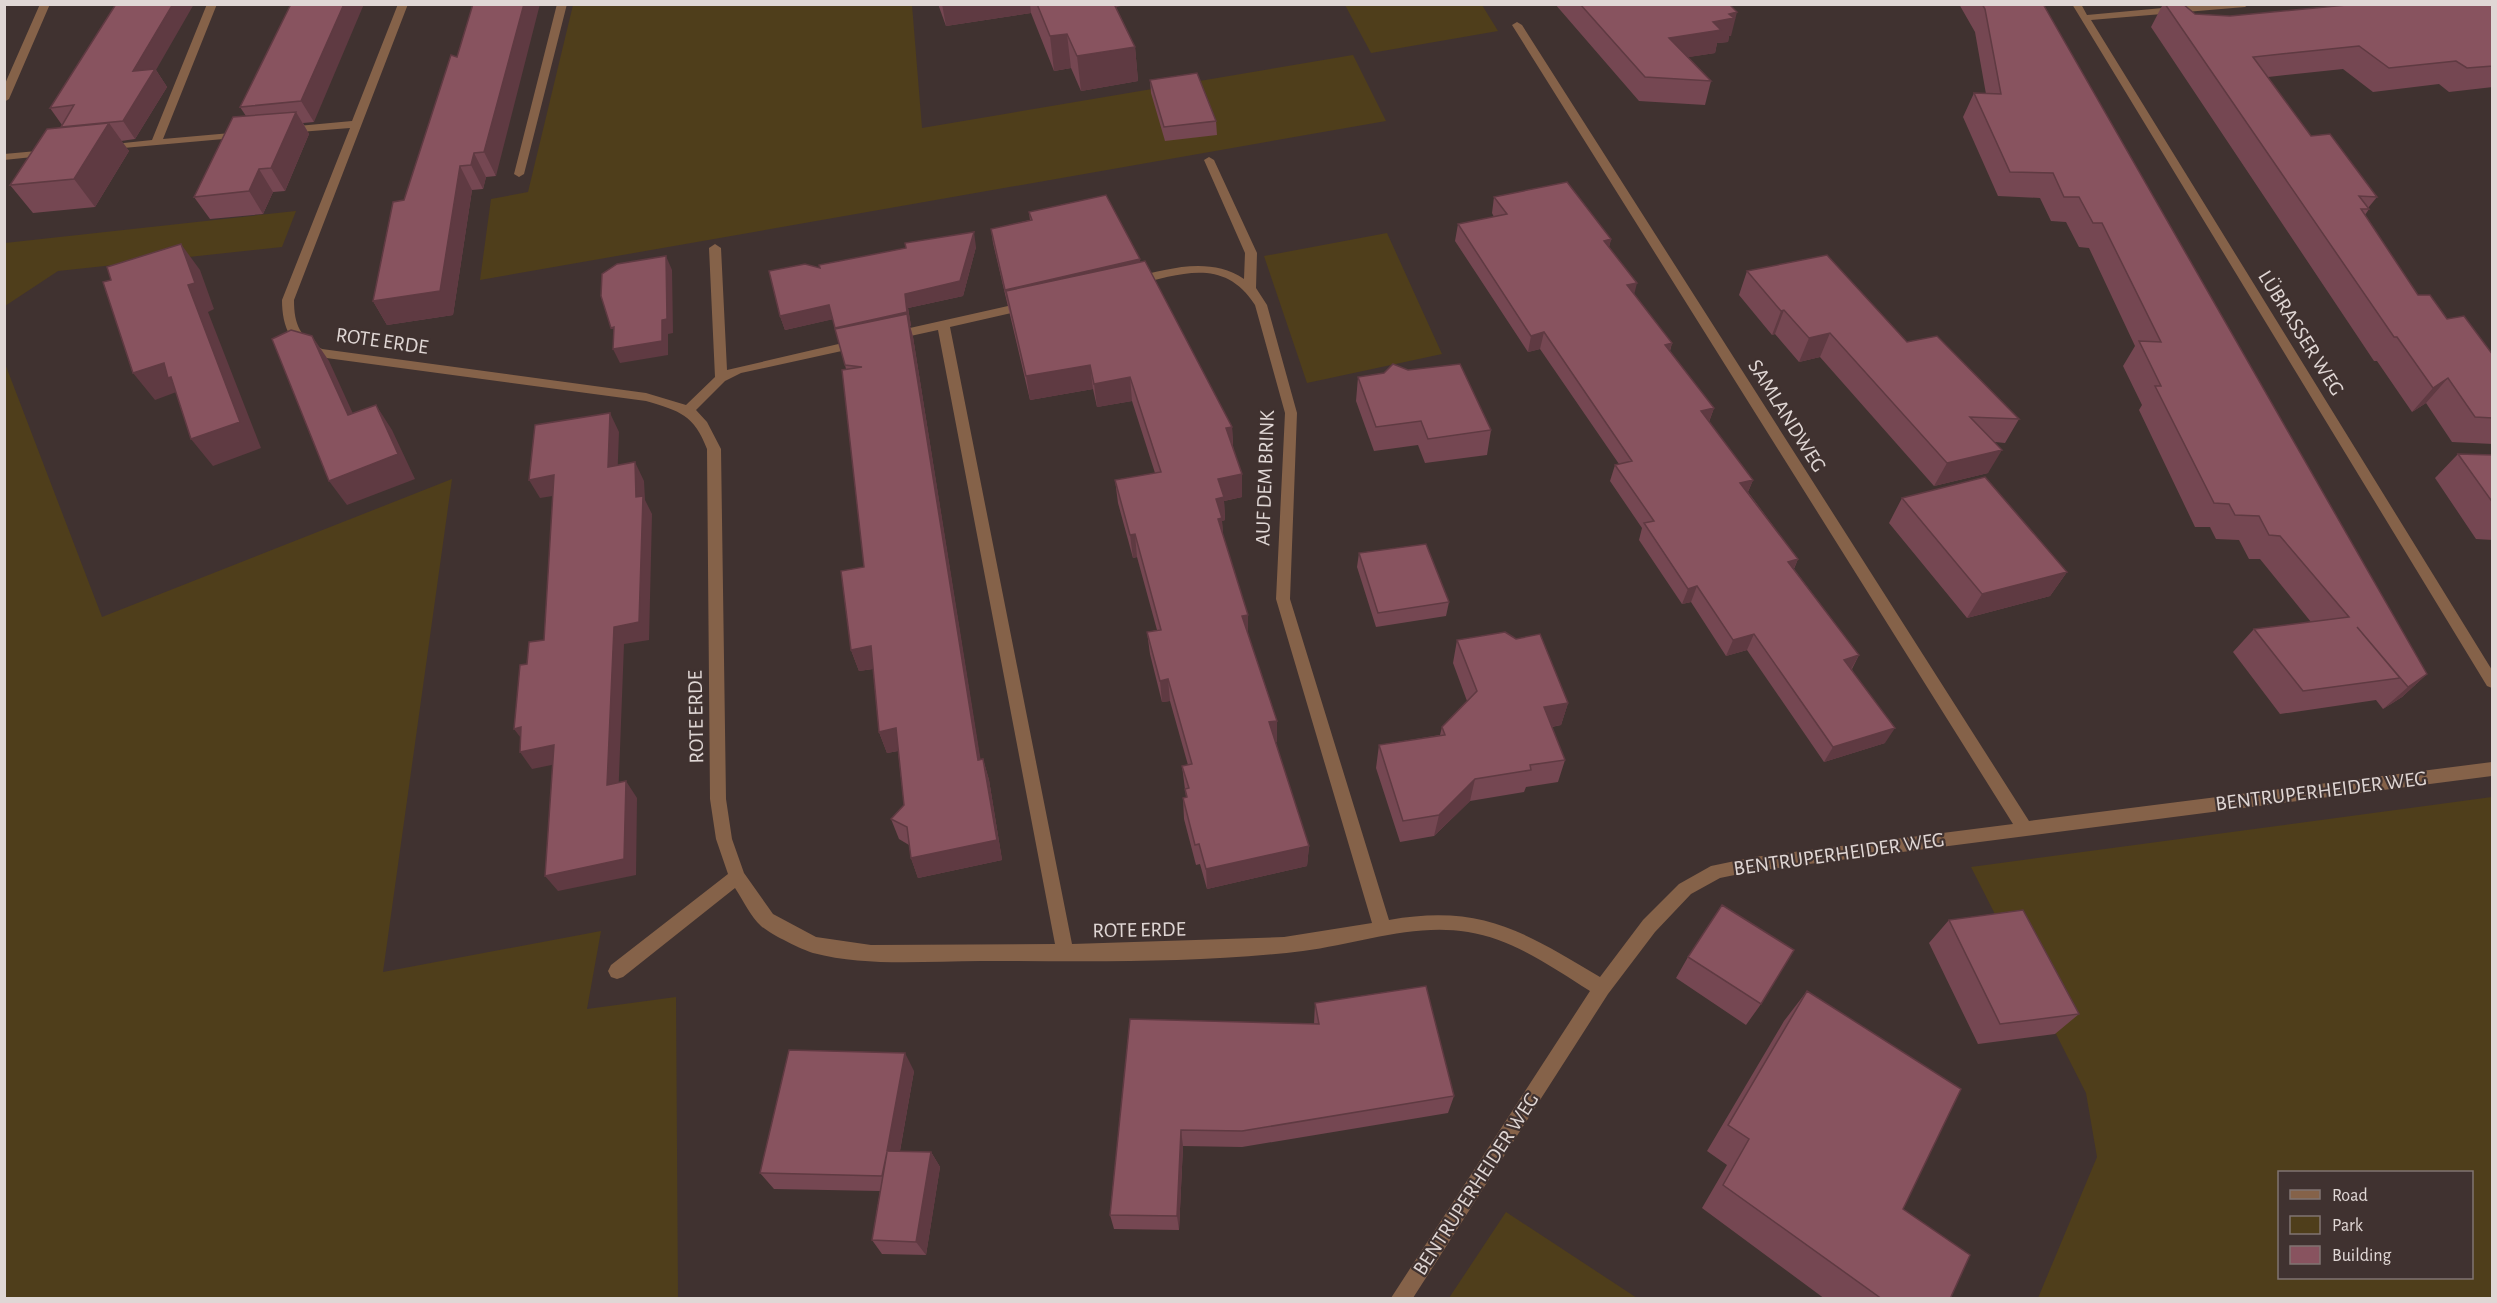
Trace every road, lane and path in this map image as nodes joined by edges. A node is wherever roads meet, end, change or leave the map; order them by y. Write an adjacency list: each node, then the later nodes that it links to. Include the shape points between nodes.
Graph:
1 (45, 4): 9 (street)
2 (212, 4): 13 (street)
3 (403, 4): 10 (street, ROTE ERDE)
4 (562, 4): 18 (street)
5 (2076, 4): 7 (street, LÜBRASSER WEG)
6 (2245, 4): 7 (street)
7 (2084, 18): 26 (street, LÜBRASSER WEG)
8 (1517, 24): 28 (street, SAMLANDWEG)
9 (4, 99)
10 (356, 124): 11 (street); 25 (street, ROTE ERDE, via 288,300 288,321 299,342 329,355 646,397)
11 (274, 132)
12 (250, 134): 13 (street)
13 (156, 143): 14 (street)
14 (98, 148)
15 (63, 152): 16 (street)
16 (4, 157)
17 (1209, 160): 21 (street, via 1251,253)
18 (519, 174)
19 (715, 248): 24 (street)
20 (1123, 284): 21 (street, via 1207,268 1229,274)
21 (1250, 288): 30 (street, AUF DEM BRINK, via 1261,305 1292,413 1283,598)
22 (1045, 302): 23 (street)
23 (943, 325): 24 (street, via 737,370); 31 (street)
24 (721, 378): 25 (street)
25 (689, 410): 29 (street, ROTE ERDE, via 705,425 714,449 718,799 724,839)
26 (2493, 682)
27 (2493, 769): 28 (street, BENTRUPERHEIDER WEG)
28 (2025, 829): 33 (street, BENTRUPERHEIDER WEG, via 1717,872 1685,889 1649,926)
29 (737, 877): 31 (street, ROTE ERDE, via 767,920 814,945 871,953); 32 (street)
30 (1383, 930): 31 (street, ROTE ERDE, via 1218,950); 33 (street, ROTE ERDE, via 1438,923 1503,932 1534,946)
31 (1065, 952)
32 (617, 971)
33 (1602, 988): 34 (street, BENTRUPERHEIDER WEG)
34 (1401, 1299)

